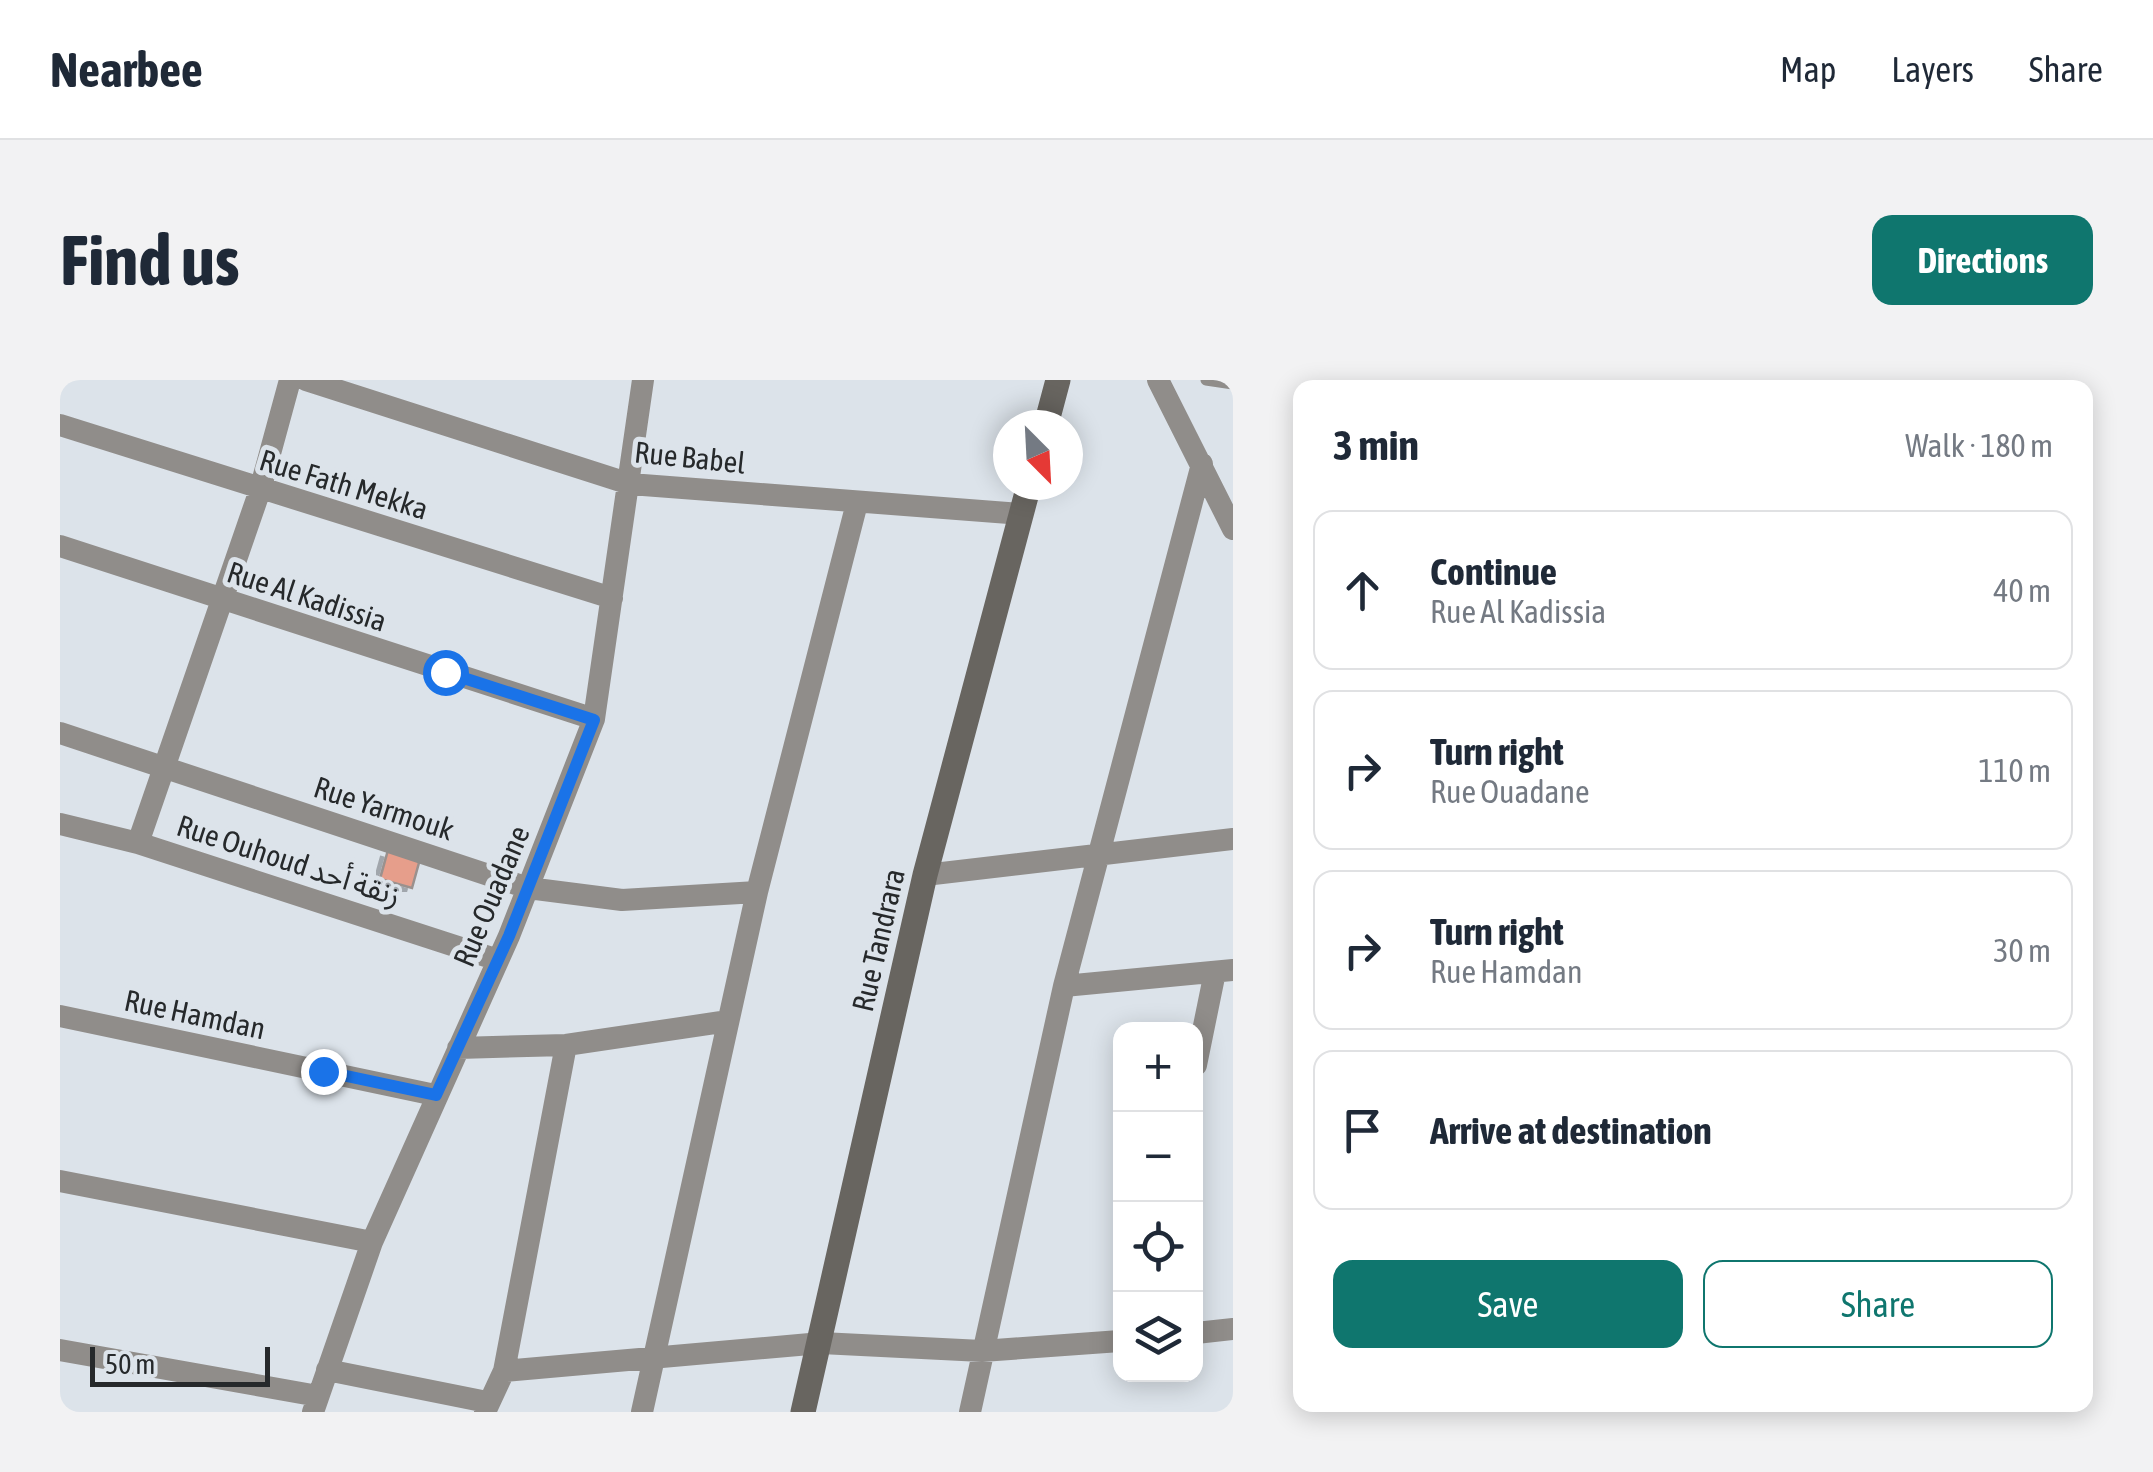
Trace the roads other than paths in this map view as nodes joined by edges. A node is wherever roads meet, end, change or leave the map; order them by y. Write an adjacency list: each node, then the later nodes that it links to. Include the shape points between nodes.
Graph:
1 (290, 380): 12 (street)
2 (306, 380): 11 (street, Rue Babel)
3 (644, 380): 11 (street, Rue Ouadane)
4 (1058, 380): 8 (main road)
5 (1158, 380): 10 (street)
6 (1206, 380): 7 (lane)
7 (1233, 384)
8 (1050, 410)
9 (60, 425): 12 (street, Rue Fath Mekka)
10 (1202, 464): 16 (street); 26 (street)
11 (630, 484): 14 (street, Rue Babel); 18 (street, Rue Ouadane)
12 (260, 490): 18 (street, Rue Fath Mekka); 19 (street)
13 (1026, 500): 15 (main road, Rue Tandrara)
14 (857, 504): 15 (street, Rue Babel); 29 (street)
15 (1022, 514): 27 (main road, Rue Tandrara)
16 (1233, 529)
17 (60, 546): 19 (street, Rue Al Kadissia)
18 (612, 598): 20 (street, Rue Ouadane)
19 (221, 600): 20 (street, Rue Al Kadissia); 22 (street)
20 (594, 720): 28 (street, Rue Ouadane)
21 (60, 733): 22 (street, Rue Yarmouk)
22 (165, 766): 25 (street); 28 (street, Rue Yarmouk)
23 (60, 824): 25 (street, Rue Ouhoud زنقة أحد)
24 (1233, 838): 26 (street)
25 (138, 842): 30 (street, Rue Ouhoud زنقة أحد)
26 (1097, 855): 27 (street); 32 (street)
27 (925, 875): 44 (main road, Rue Tandrara)
28 (528, 888): 29 (street, Rue Yarmouk, via 622,900); 30 (street, Rue Ouadane)
29 (756, 892): 34 (street)
30 (498, 960): 37 (street, Rue Ouadane)
31 (1224, 971): 32 (street); 35 (street)
32 (1064, 986): 46 (street)
33 (60, 1016): 38 (street, Rue Hamdan)
34 (728, 1021): 36 (street); 47 (street)
35 (1203, 1042)
36 (566, 1045): 37 (street); 49 (street)
37 (458, 1048): 38 (street, Rue Ouadane)
38 (436, 1095): 40 (street, Rue Ouadane)
39 (60, 1181): 40 (street)
40 (372, 1242): 48 (street, Rue Ouadane)
41 (1233, 1329): 42 (street)
42 (1203, 1332)
43 (1113, 1342): 46 (street)
44 (820, 1343): 46 (street); 47 (street); 53 (main road, Rue Tandrara)
45 (60, 1350): 50 (street)
46 (982, 1351): 54 (street)
47 (652, 1355): 49 (street); 52 (street)
48 (328, 1370): 50 (street, Rue Ouadane); 51 (street)
49 (504, 1370): 51 (street)
50 (316, 1404)
51 (486, 1407)
52 (642, 1412)
53 (803, 1412)
54 (970, 1412)

